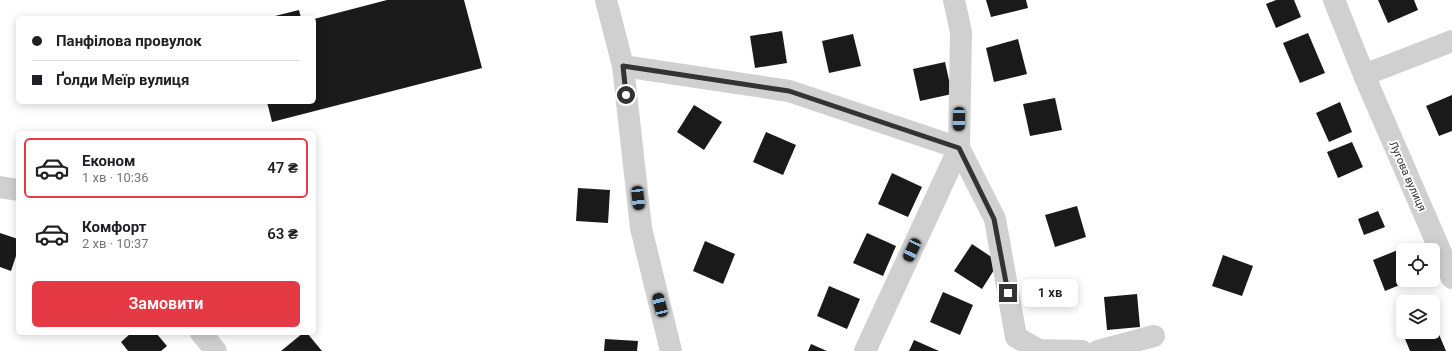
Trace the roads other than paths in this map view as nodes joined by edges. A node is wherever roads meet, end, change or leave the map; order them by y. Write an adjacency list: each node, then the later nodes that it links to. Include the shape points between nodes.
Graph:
1 (606, 0): 5 (street)
2 (954, 0): 7 (street, via 961,32)
3 (1334, 0): 6 (street, Лугова вулиця)
4 (1452, 41): 6 (street)
5 (623, 66): 7 (street, via 789,91); 14 (street, via 641,228)
6 (1364, 75): 10 (street, Лугова вулиця)
7 (959, 148): 15 (street); 16 (street, via 994,219 1016,337 1039,350)
8 (0, 187): 9 (street)
9 (16, 190)
10 (1452, 278)
11 (203, 335): 13 (street)
12 (1154, 336): 17 (street)
13 (216, 351)
14 (671, 351)
15 (864, 351)
16 (1082, 351)
17 (1098, 351)

